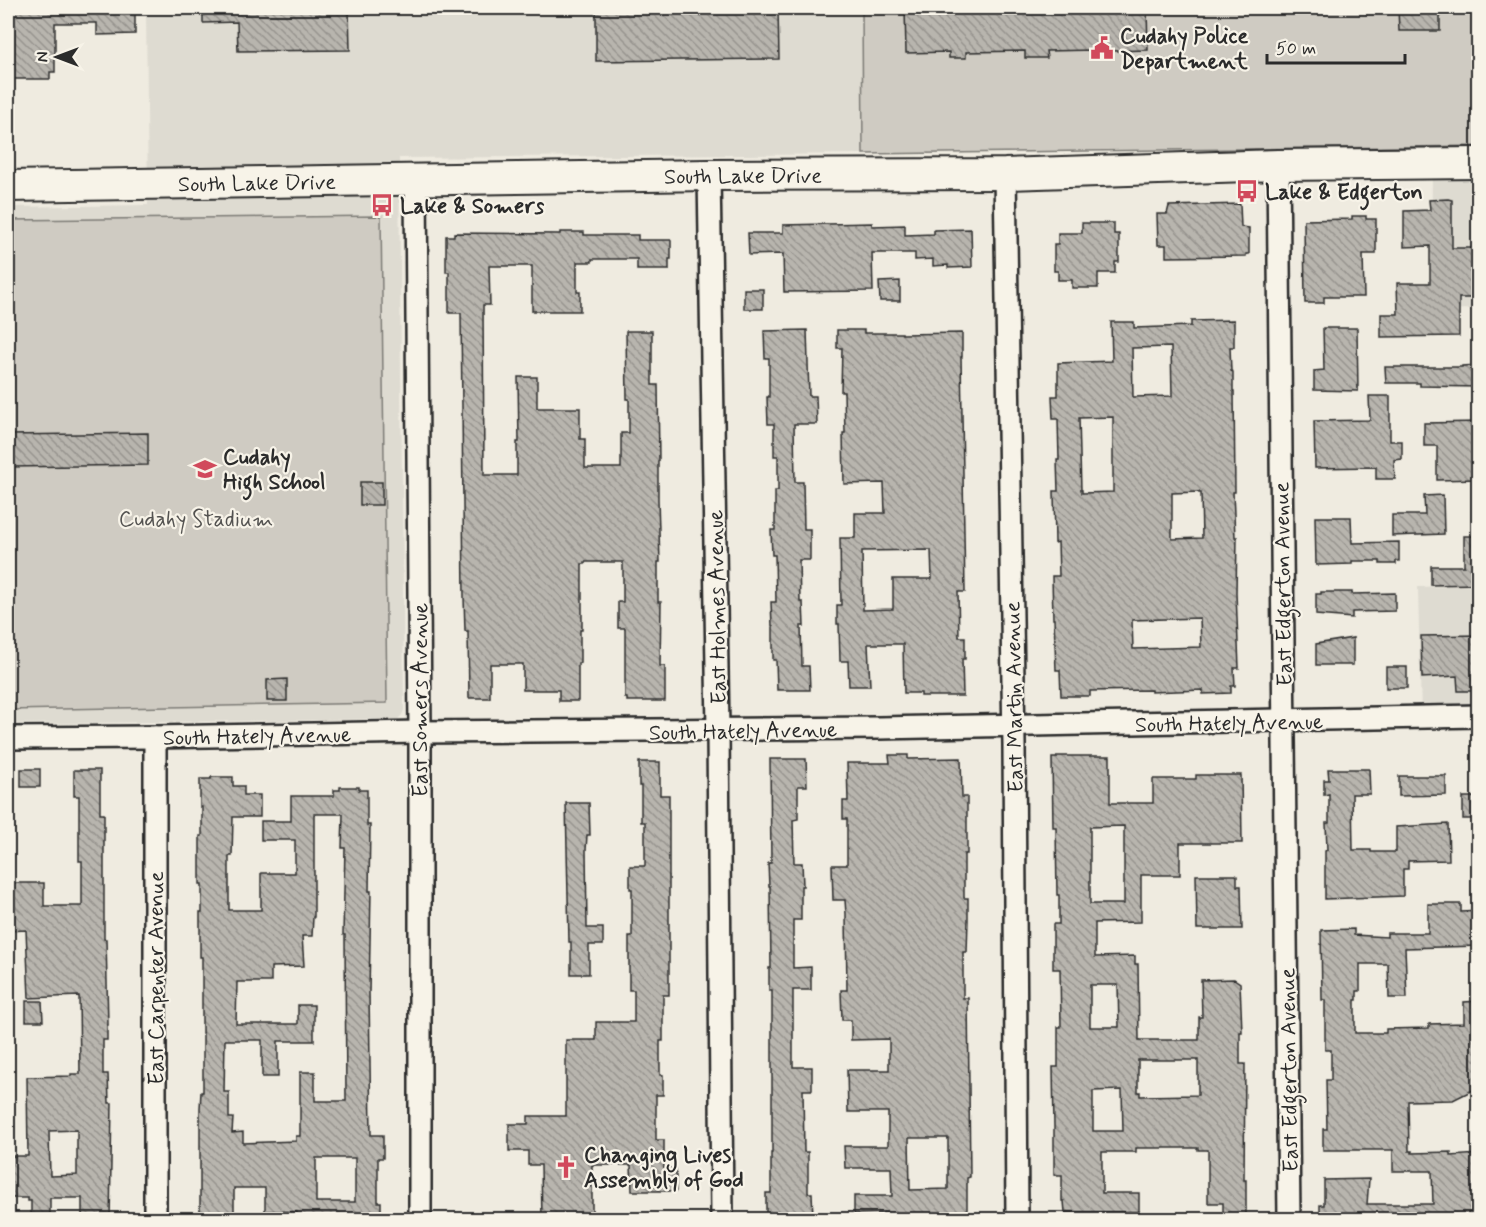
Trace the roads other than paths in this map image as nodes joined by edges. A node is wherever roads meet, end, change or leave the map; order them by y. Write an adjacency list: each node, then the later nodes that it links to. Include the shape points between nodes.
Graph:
1 (1479, 163): 2 (main road, South Lake Drive)
2 (1278, 165): 3 (main road, South Lake Drive); 8 (street, East Edgerton Avenue)
3 (1005, 174): 4 (main road, South Lake Drive); 9 (street, East Martin Avenue)
4 (708, 176): 5 (main road, South Lake Drive); 10 (street, East Holmes Avenue)
5 (416, 180): 6 (main road, South Lake Drive); 11 (street, East Somers Avenue)
6 (8, 186)
7 (1479, 716): 8 (street, South Hately Avenue)
8 (1284, 721): 9 (street, South Hately Avenue); 18 (street, East Edgerton Avenue)
9 (1014, 725): 10 (street, South Hately Avenue); 17 (street, East Martin Avenue)
10 (718, 730): 11 (street, South Hately Avenue); 16 (street, East Holmes Avenue)
11 (420, 732): 12 (street, South Hately Avenue); 15 (street, East Somers Avenue)
12 (155, 737): 13 (street, South Hately Avenue); 14 (street, East Carpenter Avenue)
13 (8, 738)
14 (155, 1220)
15 (420, 1220)
16 (722, 1220)
17 (1017, 1220)
18 (1289, 1220)

